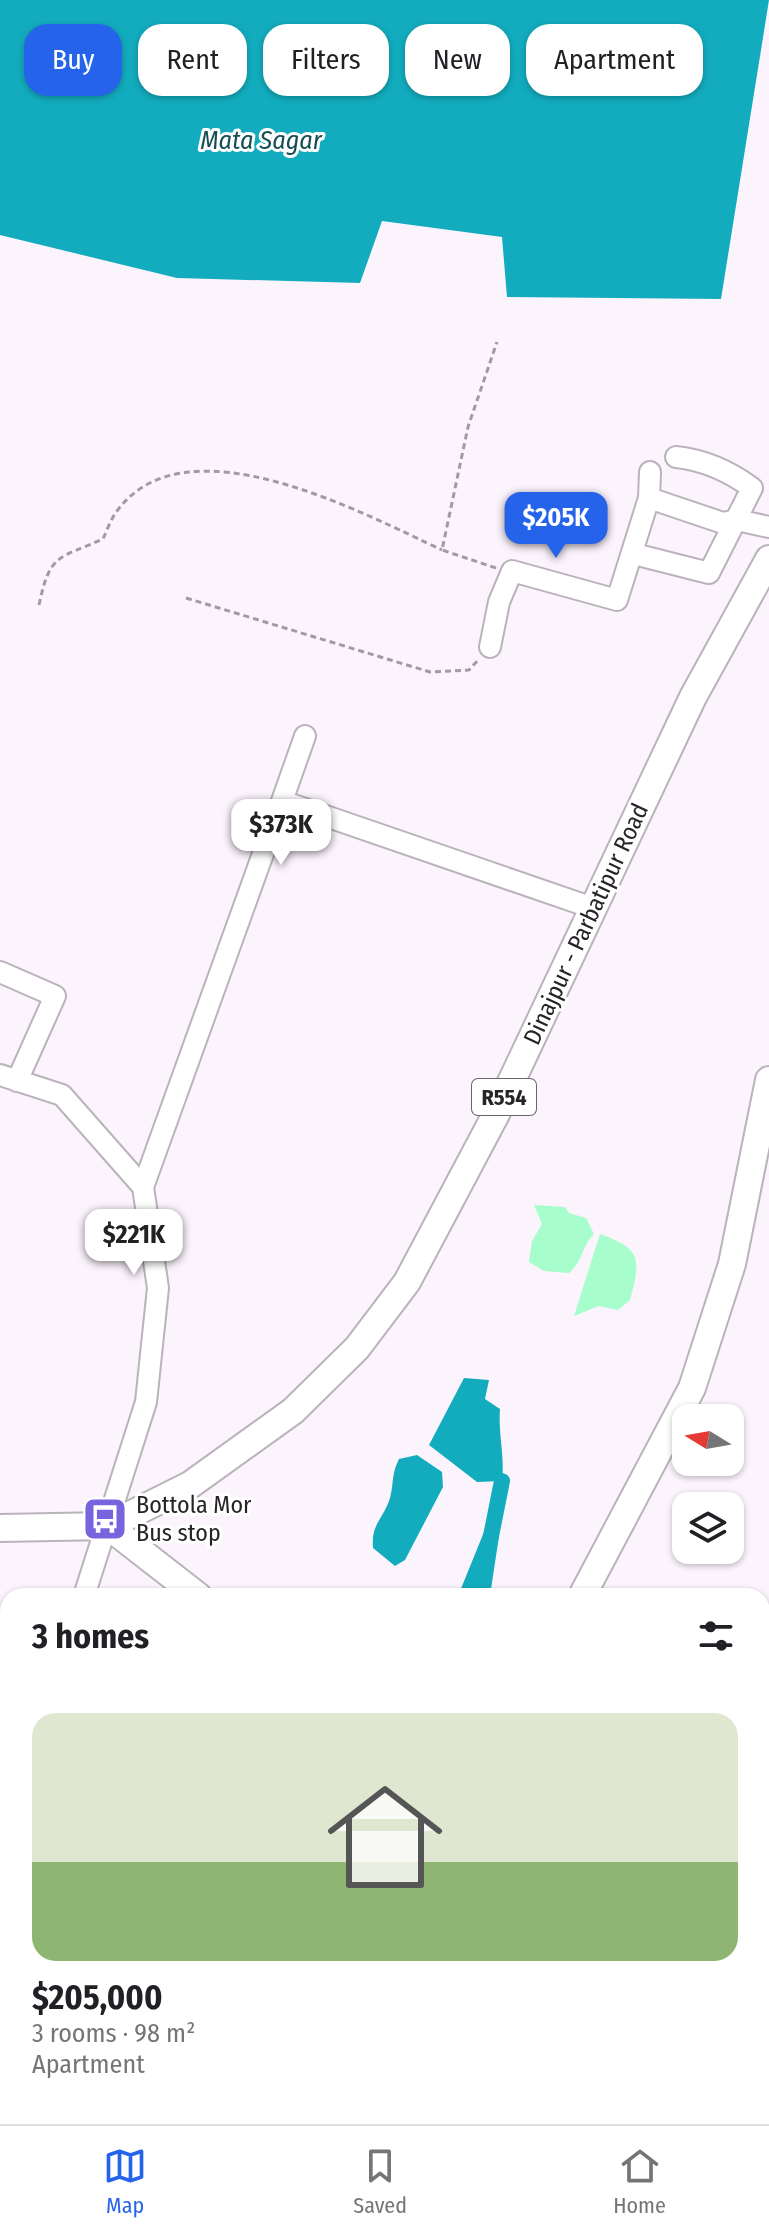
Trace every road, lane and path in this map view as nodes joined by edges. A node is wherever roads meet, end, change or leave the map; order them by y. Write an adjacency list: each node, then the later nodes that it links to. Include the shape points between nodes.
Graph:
1 (497, 342): 7 (path, via 468,427)
2 (676, 457): 5 (street, via 696,459 752,488)
3 (650, 472): 4 (street)
4 (649, 498): 5 (street, via 723,523); 8 (street)
5 (737, 520): 6 (street); 8 (street, via 709,573)
6 (769, 527)
7 (442, 550): 10 (path); 12 (path, via 309,490 262,476 175,473 148,485 117,510 103,539 59,556 45,576)
8 (634, 554): 10 (street, via 617,600)
9 (769, 559): 16 (main road, Dinajpur - Parbatipur Road / R554, via 693,697)
10 (512, 571): 13 (street)
11 (186, 598): 13 (path, via 430,672 469,670)
12 (39, 605)
13 (490, 647)
14 (305, 736): 15 (street)
15 (282, 801): 16 (street); 20 (street)
16 (593, 908): 21 (main road, Dinajpur - Parbatipur Road / R554, via 495,1116 414,1269 357,1348 293,1411 190,1485)
17 (0, 972): 18 (street, via 55,996)
18 (9, 1078): 20 (street, via 62,1095)
19 (769, 1080): 25 (main road, via 732,1264 692,1388)
20 (143, 1187): 21 (street, via 158,1288 146,1402)
21 (108, 1526): 22 (main road); 23 (street); 24 (main road)
22 (0, 1528)
23 (87, 1588)
24 (188, 1588)
25 (586, 1588)

